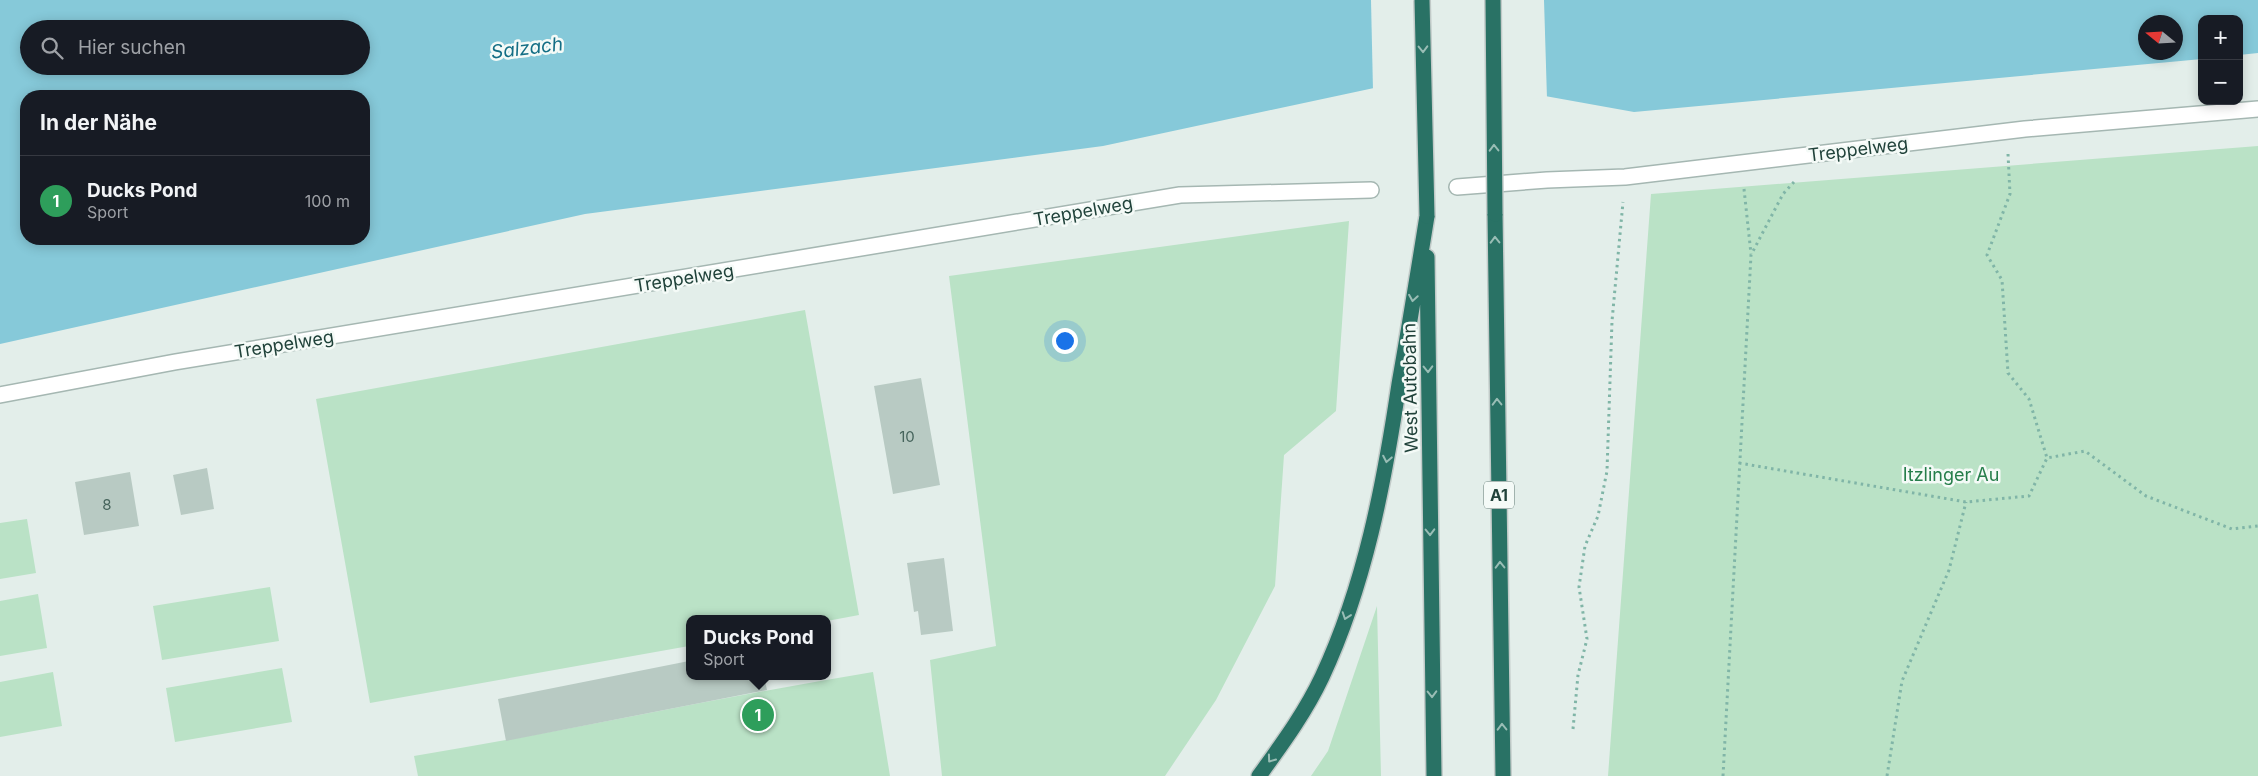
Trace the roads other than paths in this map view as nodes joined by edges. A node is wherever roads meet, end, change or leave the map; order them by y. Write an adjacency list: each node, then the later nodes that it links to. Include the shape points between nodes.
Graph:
1 (1422, 0): 6 (highway, West Autobahn, one-way to 6, bridge)
2 (1493, 0): 10 (highway, A1, one-way to 2, bridge)
3 (2258, 109): 4 (lane, Treppelweg, via 2008,131 1625,177)
4 (1457, 187)
5 (1370, 190): 7 (lane, Treppelweg, via 1180,195 175,362)
6 (1427, 216): 8 (highway, one-way to 8, via 1388,458 1361,572 1322,678 1293,729); 9 (highway, West Autobahn, one-way to 9)
7 (0, 395)
8 (1259, 776)
9 (1434, 776)
10 (1503, 776)

